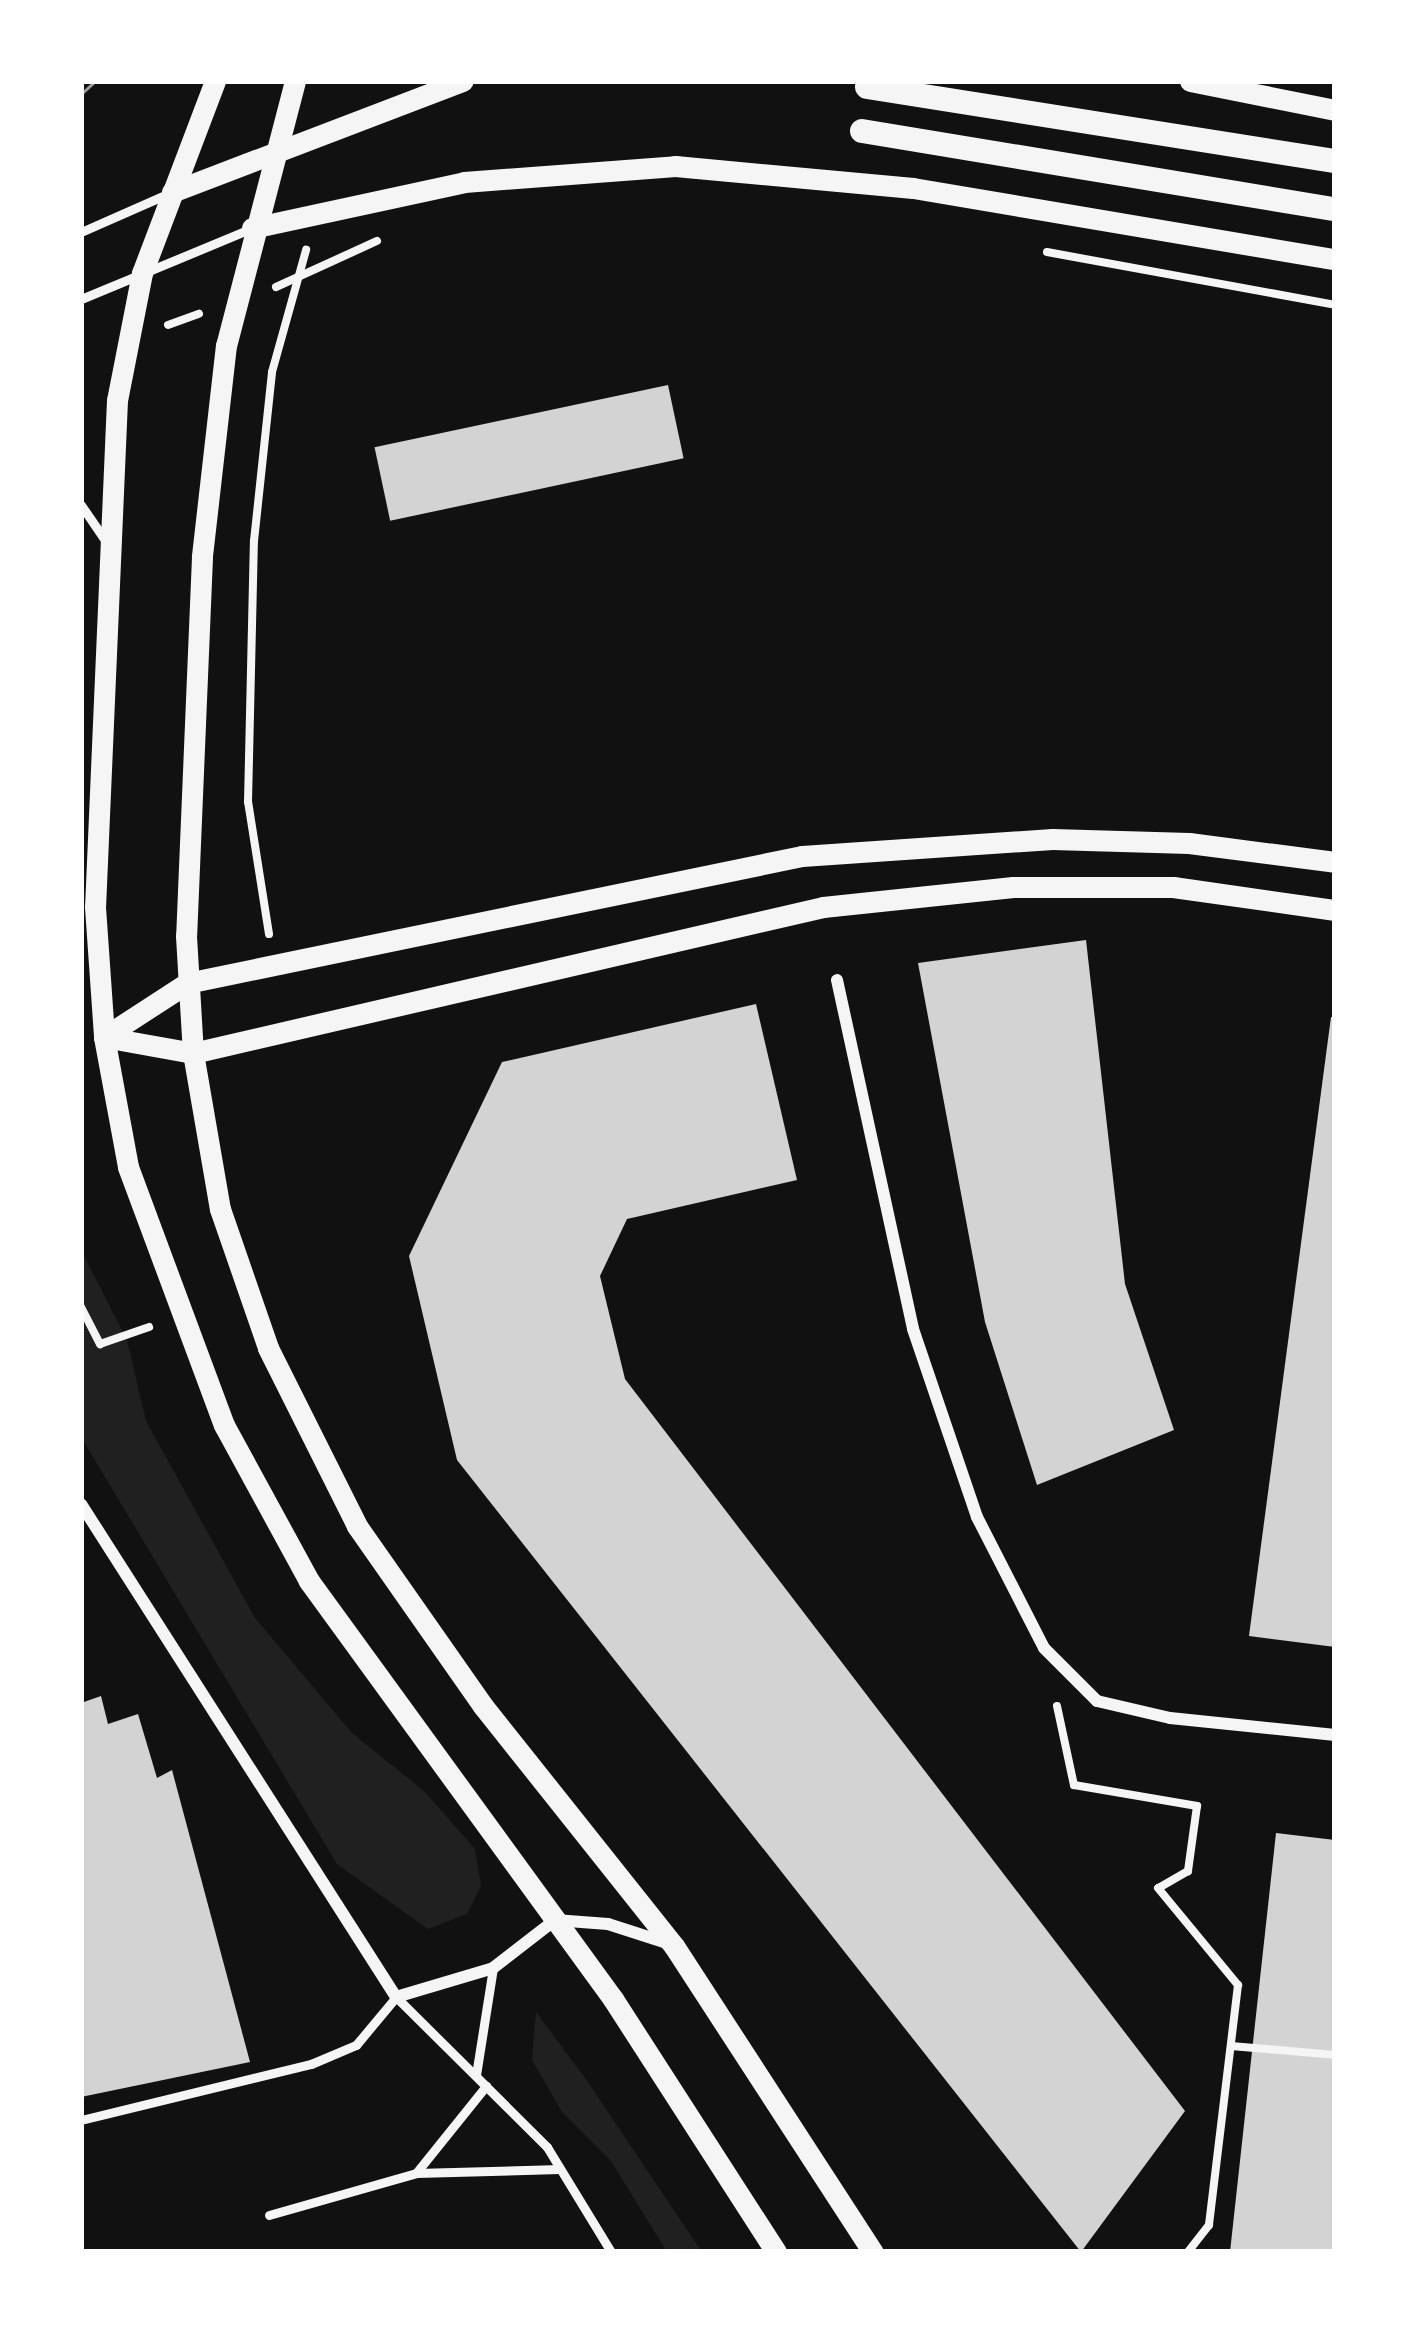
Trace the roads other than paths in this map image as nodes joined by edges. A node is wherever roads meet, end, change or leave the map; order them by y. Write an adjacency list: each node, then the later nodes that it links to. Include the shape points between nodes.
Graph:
1 (215, 81): 10 (street)
2 (295, 81): 8 (street)
3 (462, 81): 8 (street)
4 (1190, 81): 6 (street)
5 (867, 87): 9 (main road)
6 (1335, 110)
7 (862, 131): 11 (main road)
8 (274, 149): 10 (street); 12 (street)
9 (1335, 161)
10 (172, 192): 13 (lane); 15 (street)
11 (1335, 208)
12 (252, 228): 14 (street, via 464,182 675,166 914,188); 15 (lane); 22 (street, via 226,345 203,535)
13 (81, 232)
14 (1335, 259)
15 (142, 273): 16 (lane); 18 (street, via 120,372)
16 (81, 299)
17 (81, 505): 18 (lane)
18 (109, 547): 23 (street, via 96,796)
19 (1335, 862): 22 (street, via 1189,843 1052,839 802,856)
20 (1335, 910): 24 (street, via 1173,887 1013,887 823,907)
21 (837, 980): 26 (street, via 913,1329 977,1517 1044,1648 1097,1701 1170,1718)
22 (188, 983): 23 (street); 24 (street)
23 (104, 1037): 24 (street); 27 (street, via 128,1167 180,1317 258,1494 309,1581)
24 (194, 1053): 28 (street, via 220,1209 303,1428 417,1616)
25 (81, 1504): 30 (street)
26 (1335, 1735)
27 (555, 1920): 28 (street, via 629,1929); 29 (street); 38 (street)
28 (674, 1946): 39 (street)
29 (493, 1968): 30 (street); 31 (lane)
30 (396, 1997): 31 (lane); 33 (lane, via 356,2044 311,2064)
31 (476, 2076): 32 (lane)
32 (485, 2086): 34 (lane); 35 (lane)
33 (81, 2120)
34 (560, 2168): 35 (lane); 37 (lane)
35 (416, 2173): 36 (lane)
36 (269, 2215)
37 (610, 2252)
38 (776, 2252)
39 (873, 2252)

